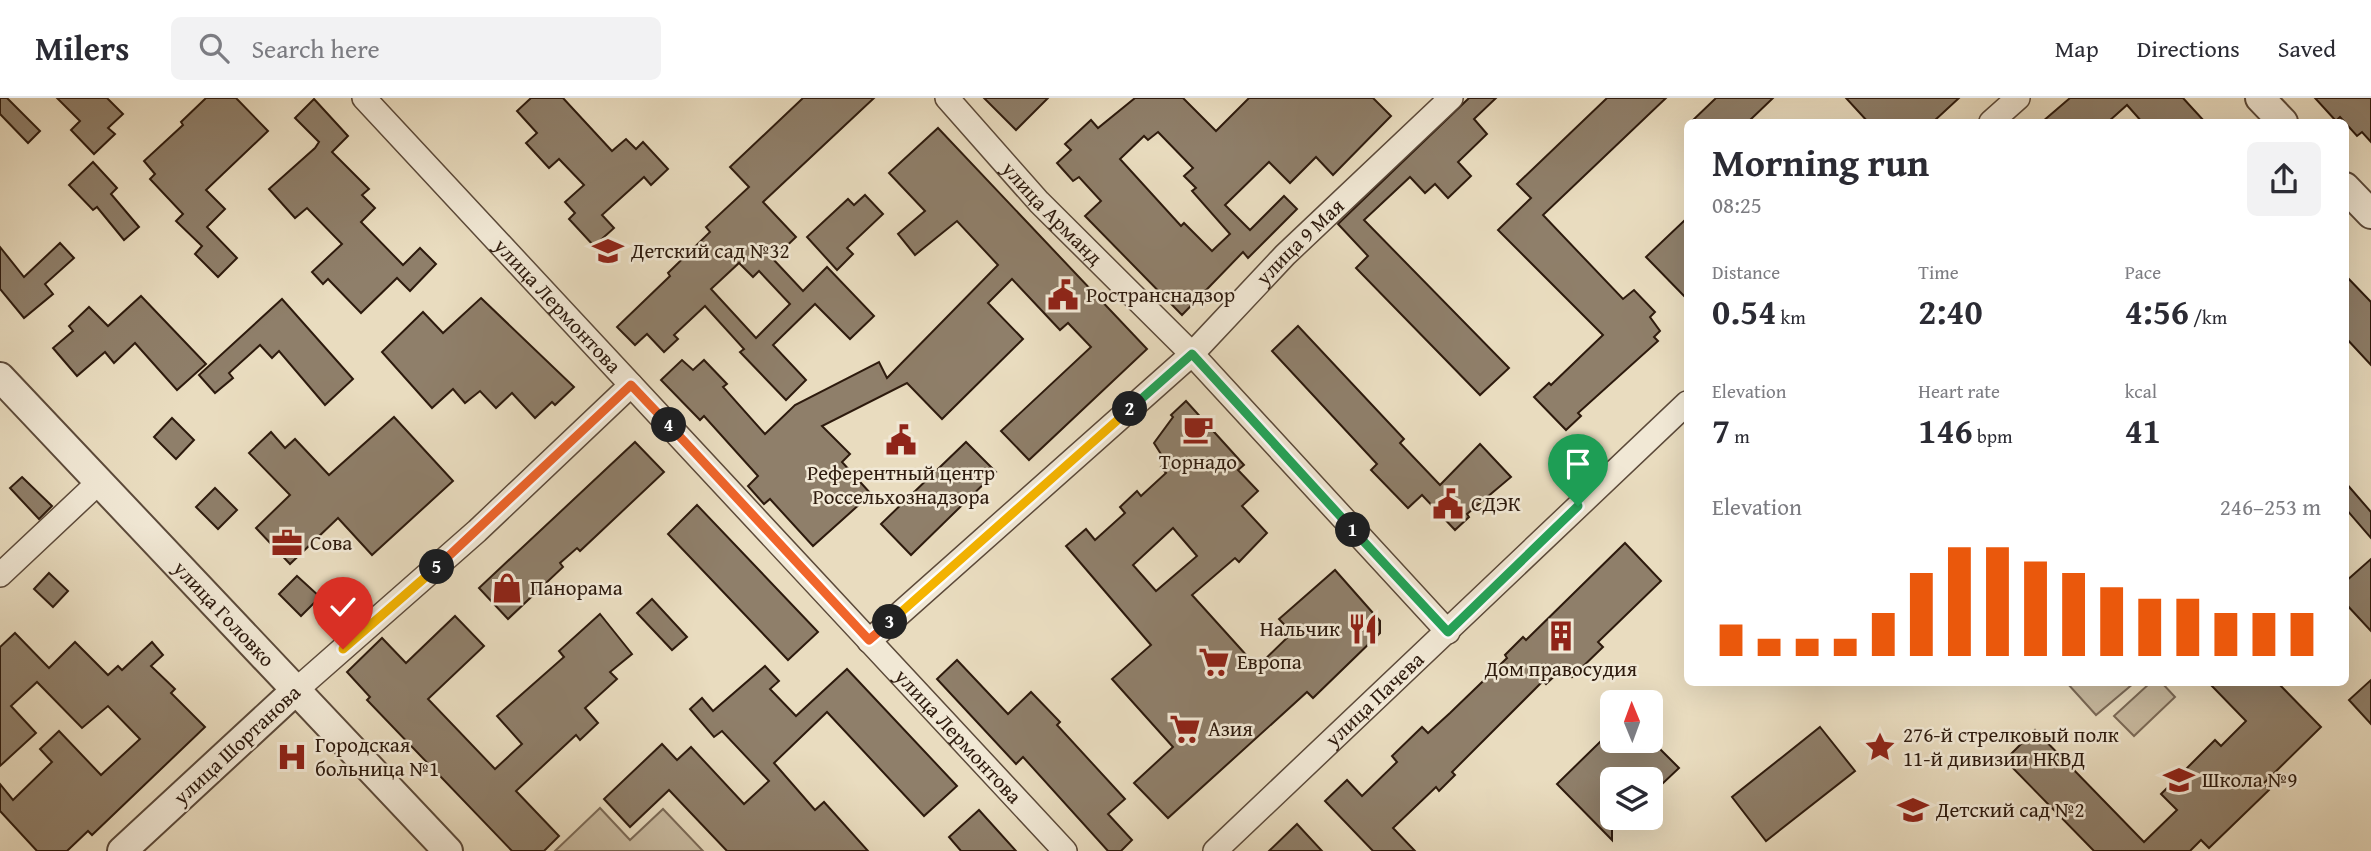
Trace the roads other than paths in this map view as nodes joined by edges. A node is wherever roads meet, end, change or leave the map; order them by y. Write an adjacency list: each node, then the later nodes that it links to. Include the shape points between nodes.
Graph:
1 (364, 98): 12 (street, улица Лермонтова)
2 (947, 98): 10 (street, улица Арманд, via 1039,202)
3 (1451, 98): 10 (street, улица 9 Мая, via 1286,255)
4 (2018, 98): 6 (street)
5 (2260, 98): 7 (street)
6 (1994, 119)
7 (2280, 119)
8 (2349, 191): 9 (street)
9 (2371, 214)
10 (1192, 354): 16 (street, улица Арманд); 17 (street, улица 9 Мая)
11 (0, 377): 14 (street, улица Головко)
12 (631, 385): 17 (street, улица Лермонтова); 18 (street, улица Шортанова, via 477,531)
13 (1684, 406): 16 (street, улица Пачева)
14 (99, 482): 15 (street); 18 (street, улица Головко)
15 (0, 575)
16 (1448, 632): 22 (street, улица Пачева)
17 (869, 640): 21 (street, улица Лермонтова)
18 (295, 691): 19 (street, улица Шортанова); 20 (street, улица Головко)
19 (122, 851)
20 (448, 851)
21 (1065, 851)
22 (1215, 851)

